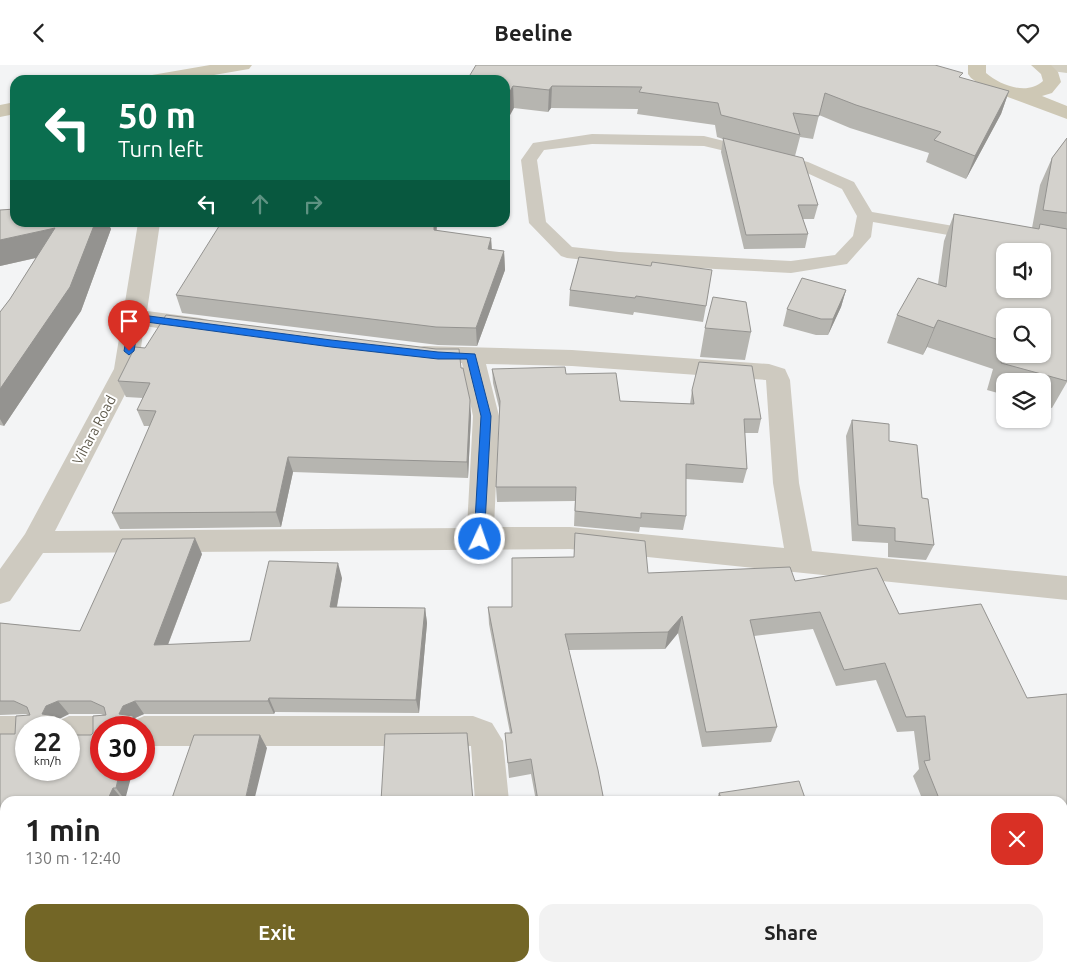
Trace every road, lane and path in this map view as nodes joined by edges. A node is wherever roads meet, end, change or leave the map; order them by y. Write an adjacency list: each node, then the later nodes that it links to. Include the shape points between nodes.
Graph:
1 (243, 65): 4 (main road)
2 (977, 65): 7 (main road, via 977,74)
3 (1067, 68): 6 (main road)
4 (185, 75)
5 (961, 76): 7 (main road)
6 (1053, 77): 8 (main road, via 1043,90)
7 (988, 84): 8 (main road)
8 (1016, 93): 9 (main road)
9 (1067, 113)
10 (866, 216): 10 (lane, via 848,186 802,165 704,141 592,139 539,145 529,160 538,223 567,252 619,258 791,267 841,260 862,237); 12 (lane)
11 (148, 227): 13 (street, Vihara Road)
12 (990, 238)
13 (134, 317): 14 (street); 18 (street, Vihara Road, via 126,369)
14 (219, 328)
15 (400, 351): 16 (street)
16 (472, 356): 17 (street, via 486,416); 19 (street, via 572,358 776,375 786,483)
17 (480, 539): 18 (street); 19 (street, via 570,538)
18 (35, 542): 21 (street, Vihara Road)
19 (800, 560): 20 (street)
20 (1067, 587)
21 (0, 592)
22 (0, 731): 23 (street)
23 (15, 731)
24 (155, 731): 25 (street, via 482,733 487,741)
25 (492, 796)

